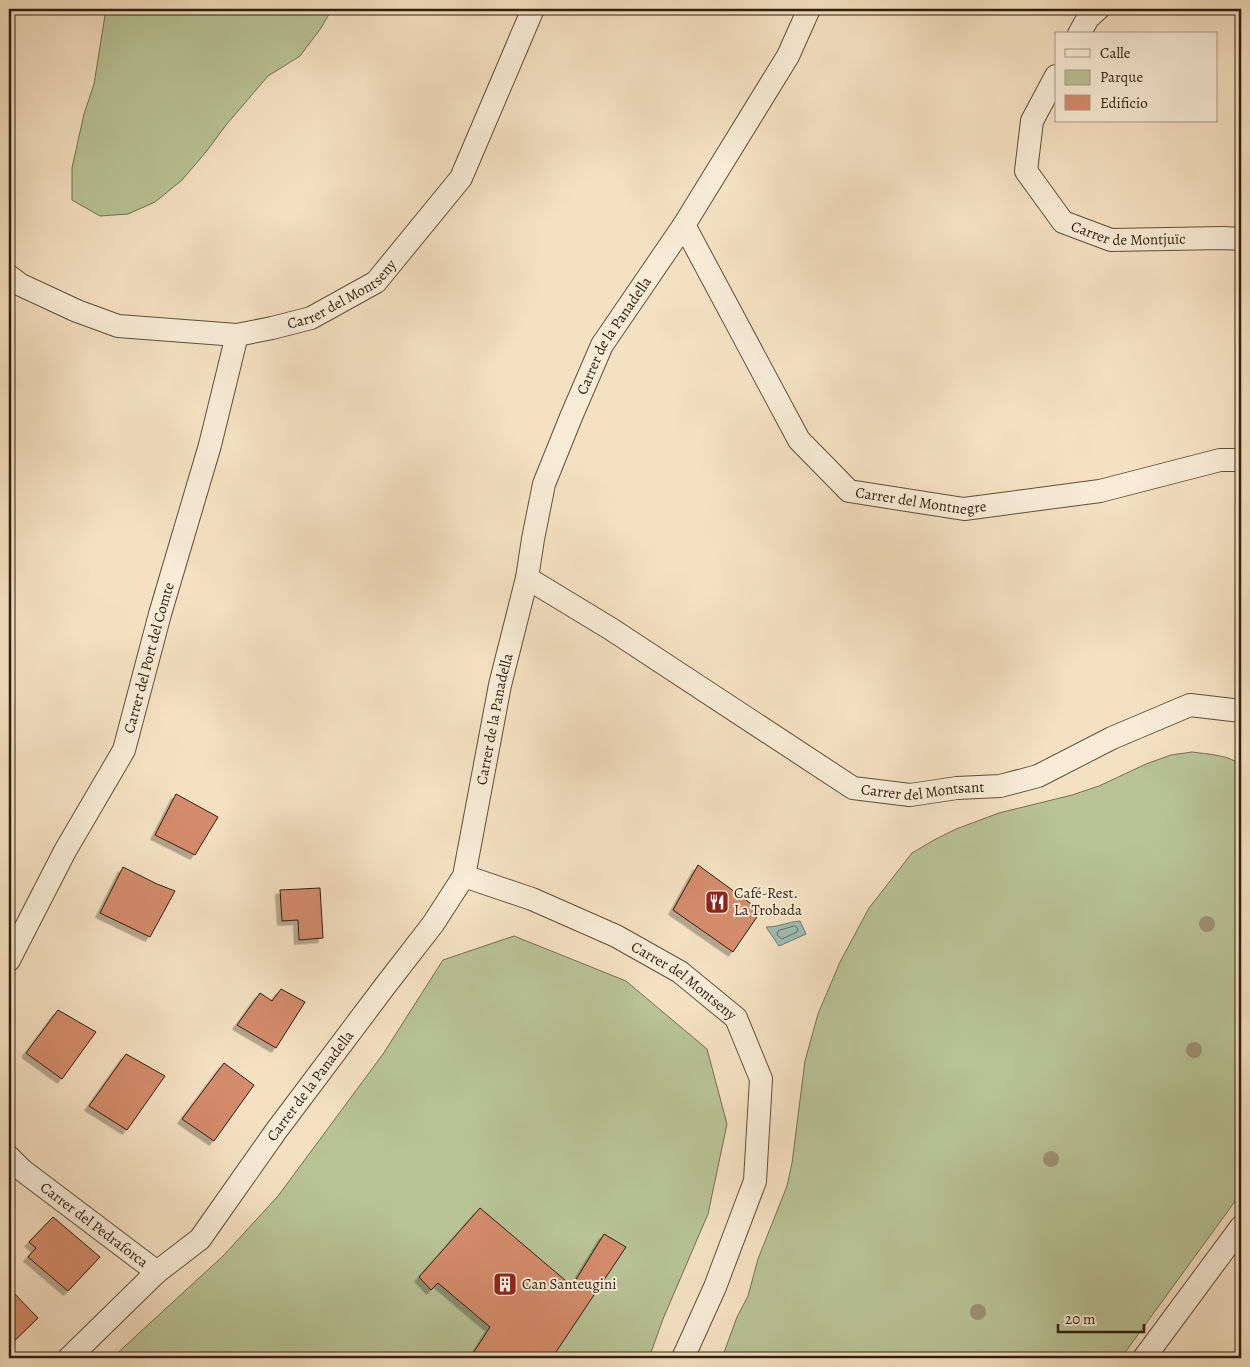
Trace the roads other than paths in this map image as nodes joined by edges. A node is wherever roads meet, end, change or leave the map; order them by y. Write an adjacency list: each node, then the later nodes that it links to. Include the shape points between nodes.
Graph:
1 (533, 9): 9 (street, Carrer del Montseny, via 461,178 376,282 311,318)
2 (809, 9): 6 (street, Carrer de la Panadella, via 788,56)
3 (1098, 9): 4 (street)
4 (1080, 32)
5 (1055, 78): 7 (street, Carrer de Montjuïc, via 1032,121 1026,171 1062,222 1111,240)
6 (684, 225): 10 (street, Carrer del Montnegre, via 799,440 849,491 964,509 1100,491 1220,460); 11 (street, Carrer de la Panadella, via 602,345 544,484)
7 (1241, 240)
8 (9, 276): 9 (street, Carrer del Montseny, via 77,311 118,326)
9 (237, 335): 14 (street, Carrer del Port del Comte, via 210,445 124,750 65,851)
10 (1241, 460)
11 (527, 578): 12 (street, Carrer del Montsant, via 611,629 853,788 910,795 1000,786 1038,776 1112,738 1190,705); 13 (street, Carrer de la Panadella, via 500,685)
12 (1241, 712)
13 (464, 876): 17 (street, Carrer de la Panadella, via 433,924 276,1131 200,1238); 19 (street, Carrer del Montseny, via 532,899 616,936 680,972 736,1018 761,1079 755,1181 716,1286)
14 (9, 960)
15 (9, 1157): 17 (street, Carrer del Pedraforca)
16 (1241, 1227): 20 (street)
17 (157, 1272): 18 (street, Carrer de la Panadella)
18 (69, 1358)
19 (683, 1358)
20 (1144, 1358)

